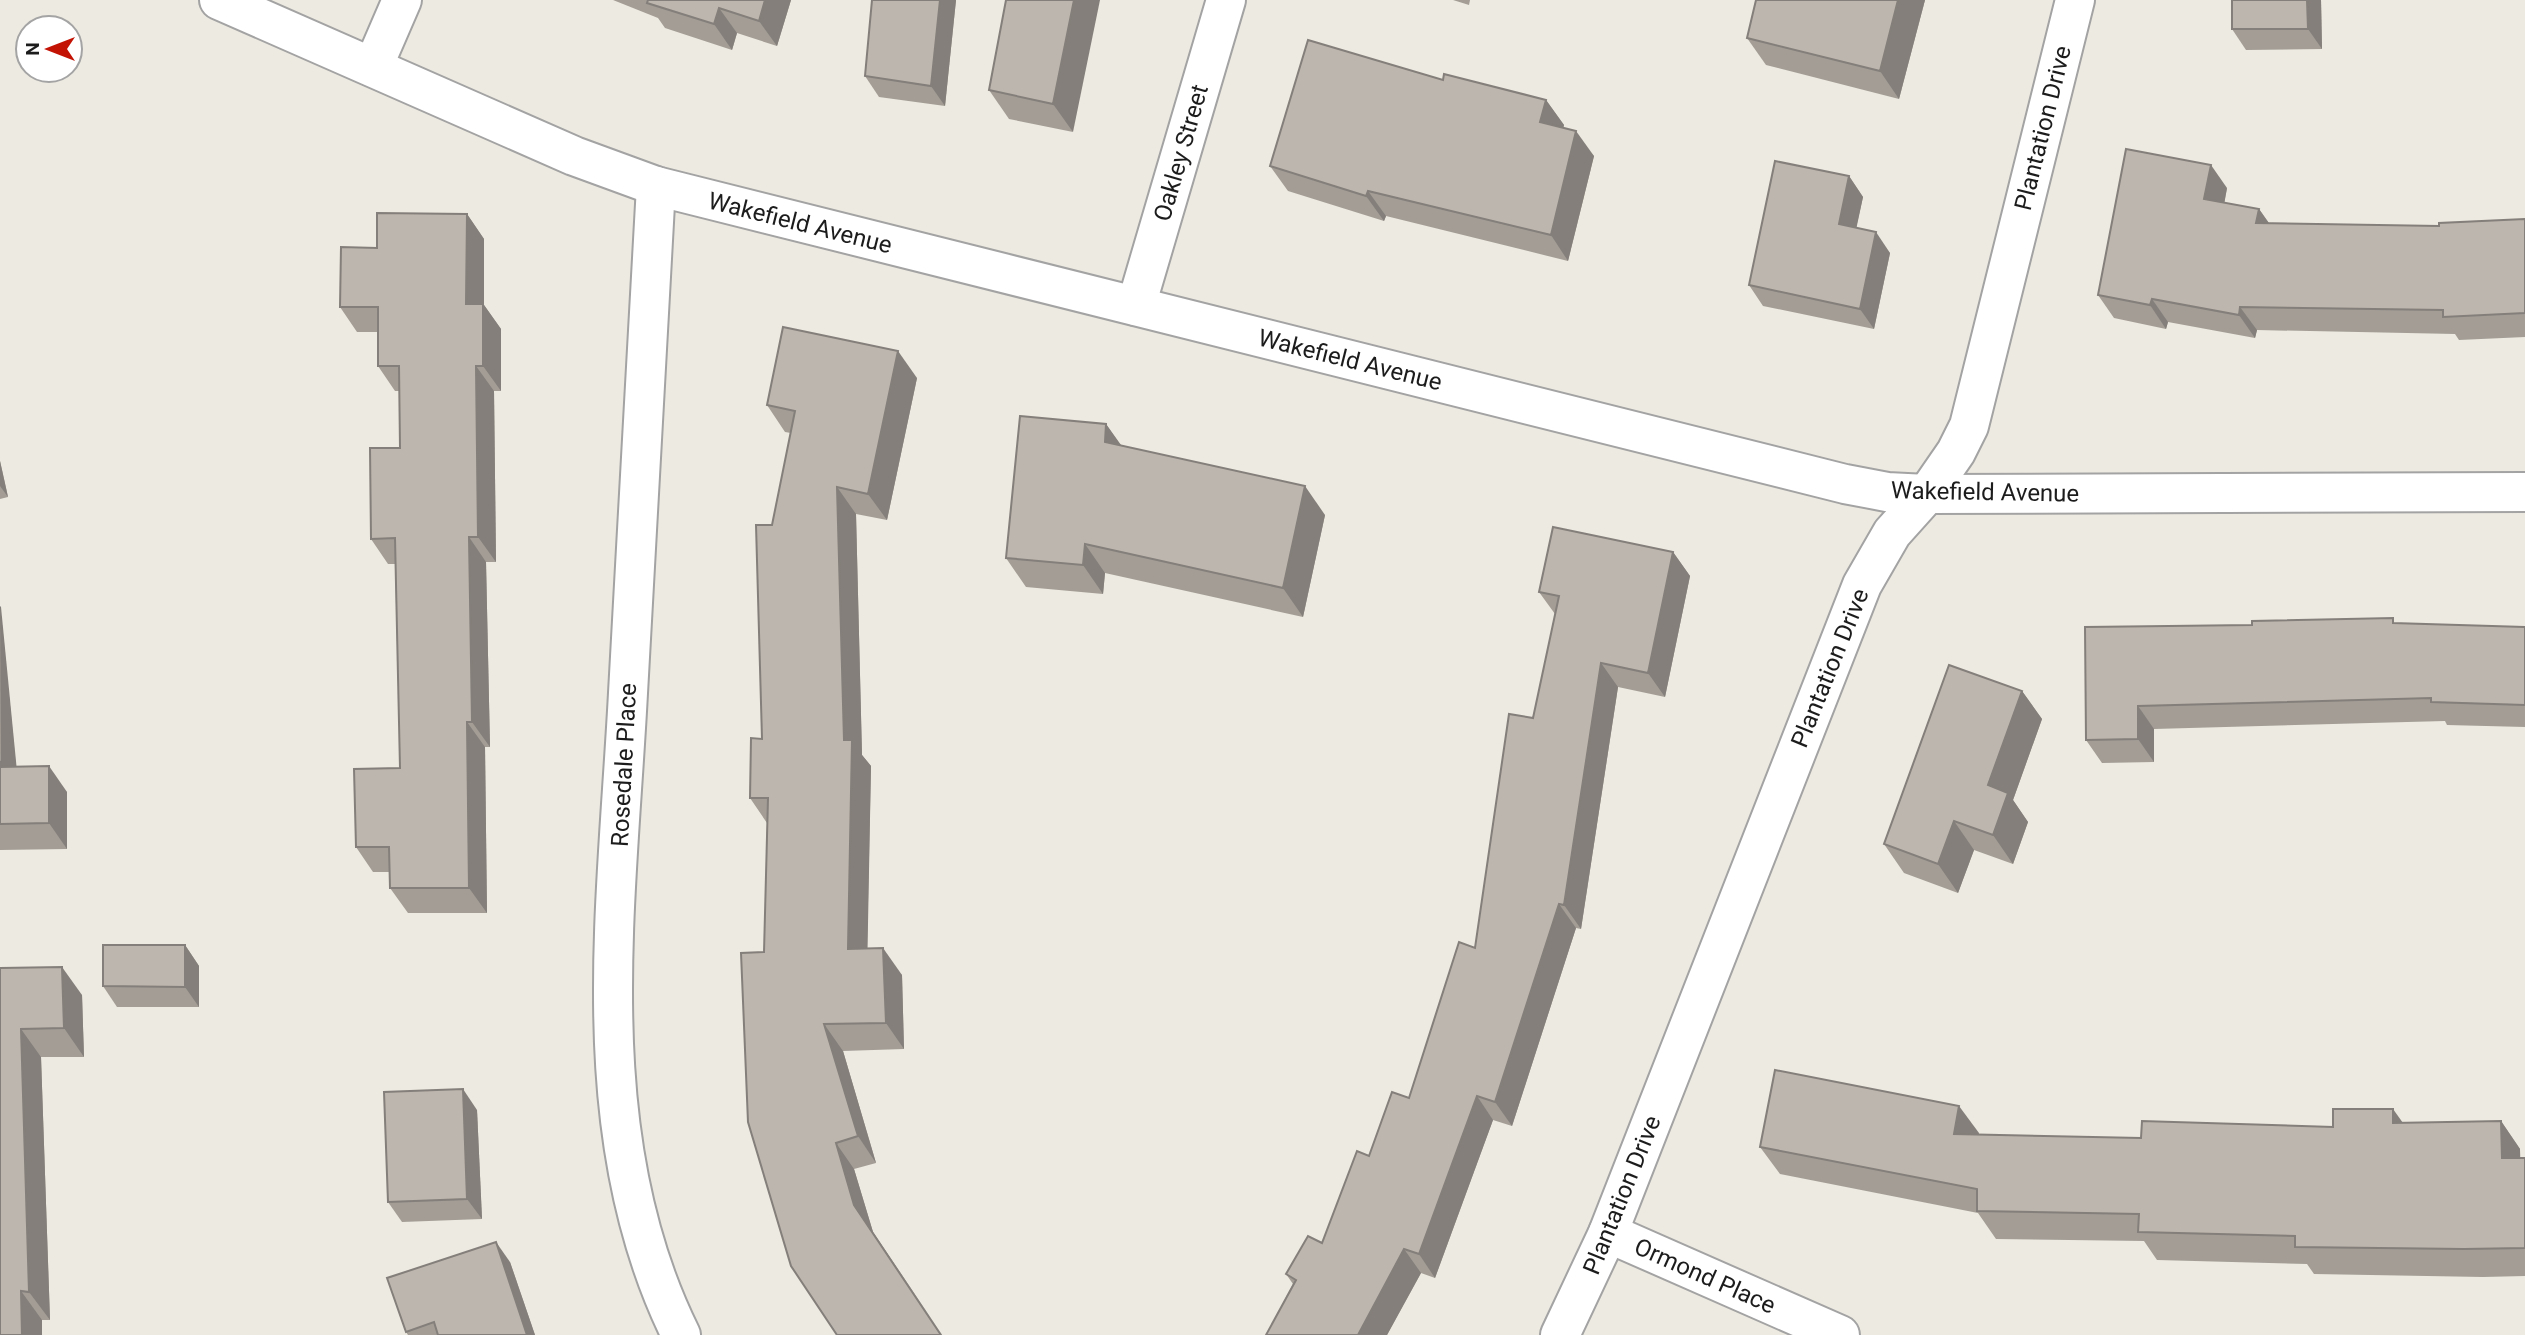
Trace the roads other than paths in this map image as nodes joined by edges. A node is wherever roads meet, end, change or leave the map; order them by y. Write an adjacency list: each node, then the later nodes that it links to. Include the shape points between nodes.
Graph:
1 (219, 0): 5 (street, Wakefield Avenue)
2 (402, 0): 5 (street)
3 (1226, 0): 7 (street, Oakley Street)
4 (2075, 0): 9 (street, Plantation Drive, via 1969,426)
5 (373, 67): 6 (street, Wakefield Avenue, via 574,156)
6 (656, 186): 7 (street, Wakefield Avenue); 11 (street, Rosedale Place, via 618,880 615,1089 625,1163 646,1245)
7 (1136, 306): 9 (street, Wakefield Avenue, via 1845,484)
8 (2525, 492): 9 (street, Wakefield Avenue)
9 (1927, 494): 10 (street, Plantation Drive, via 1892,533 1861,585)
10 (1608, 1233): 12 (street, Plantation Drive); 13 (street, Ormond Place)
11 (681, 1335)
12 (1560, 1335)
13 (1840, 1335)

